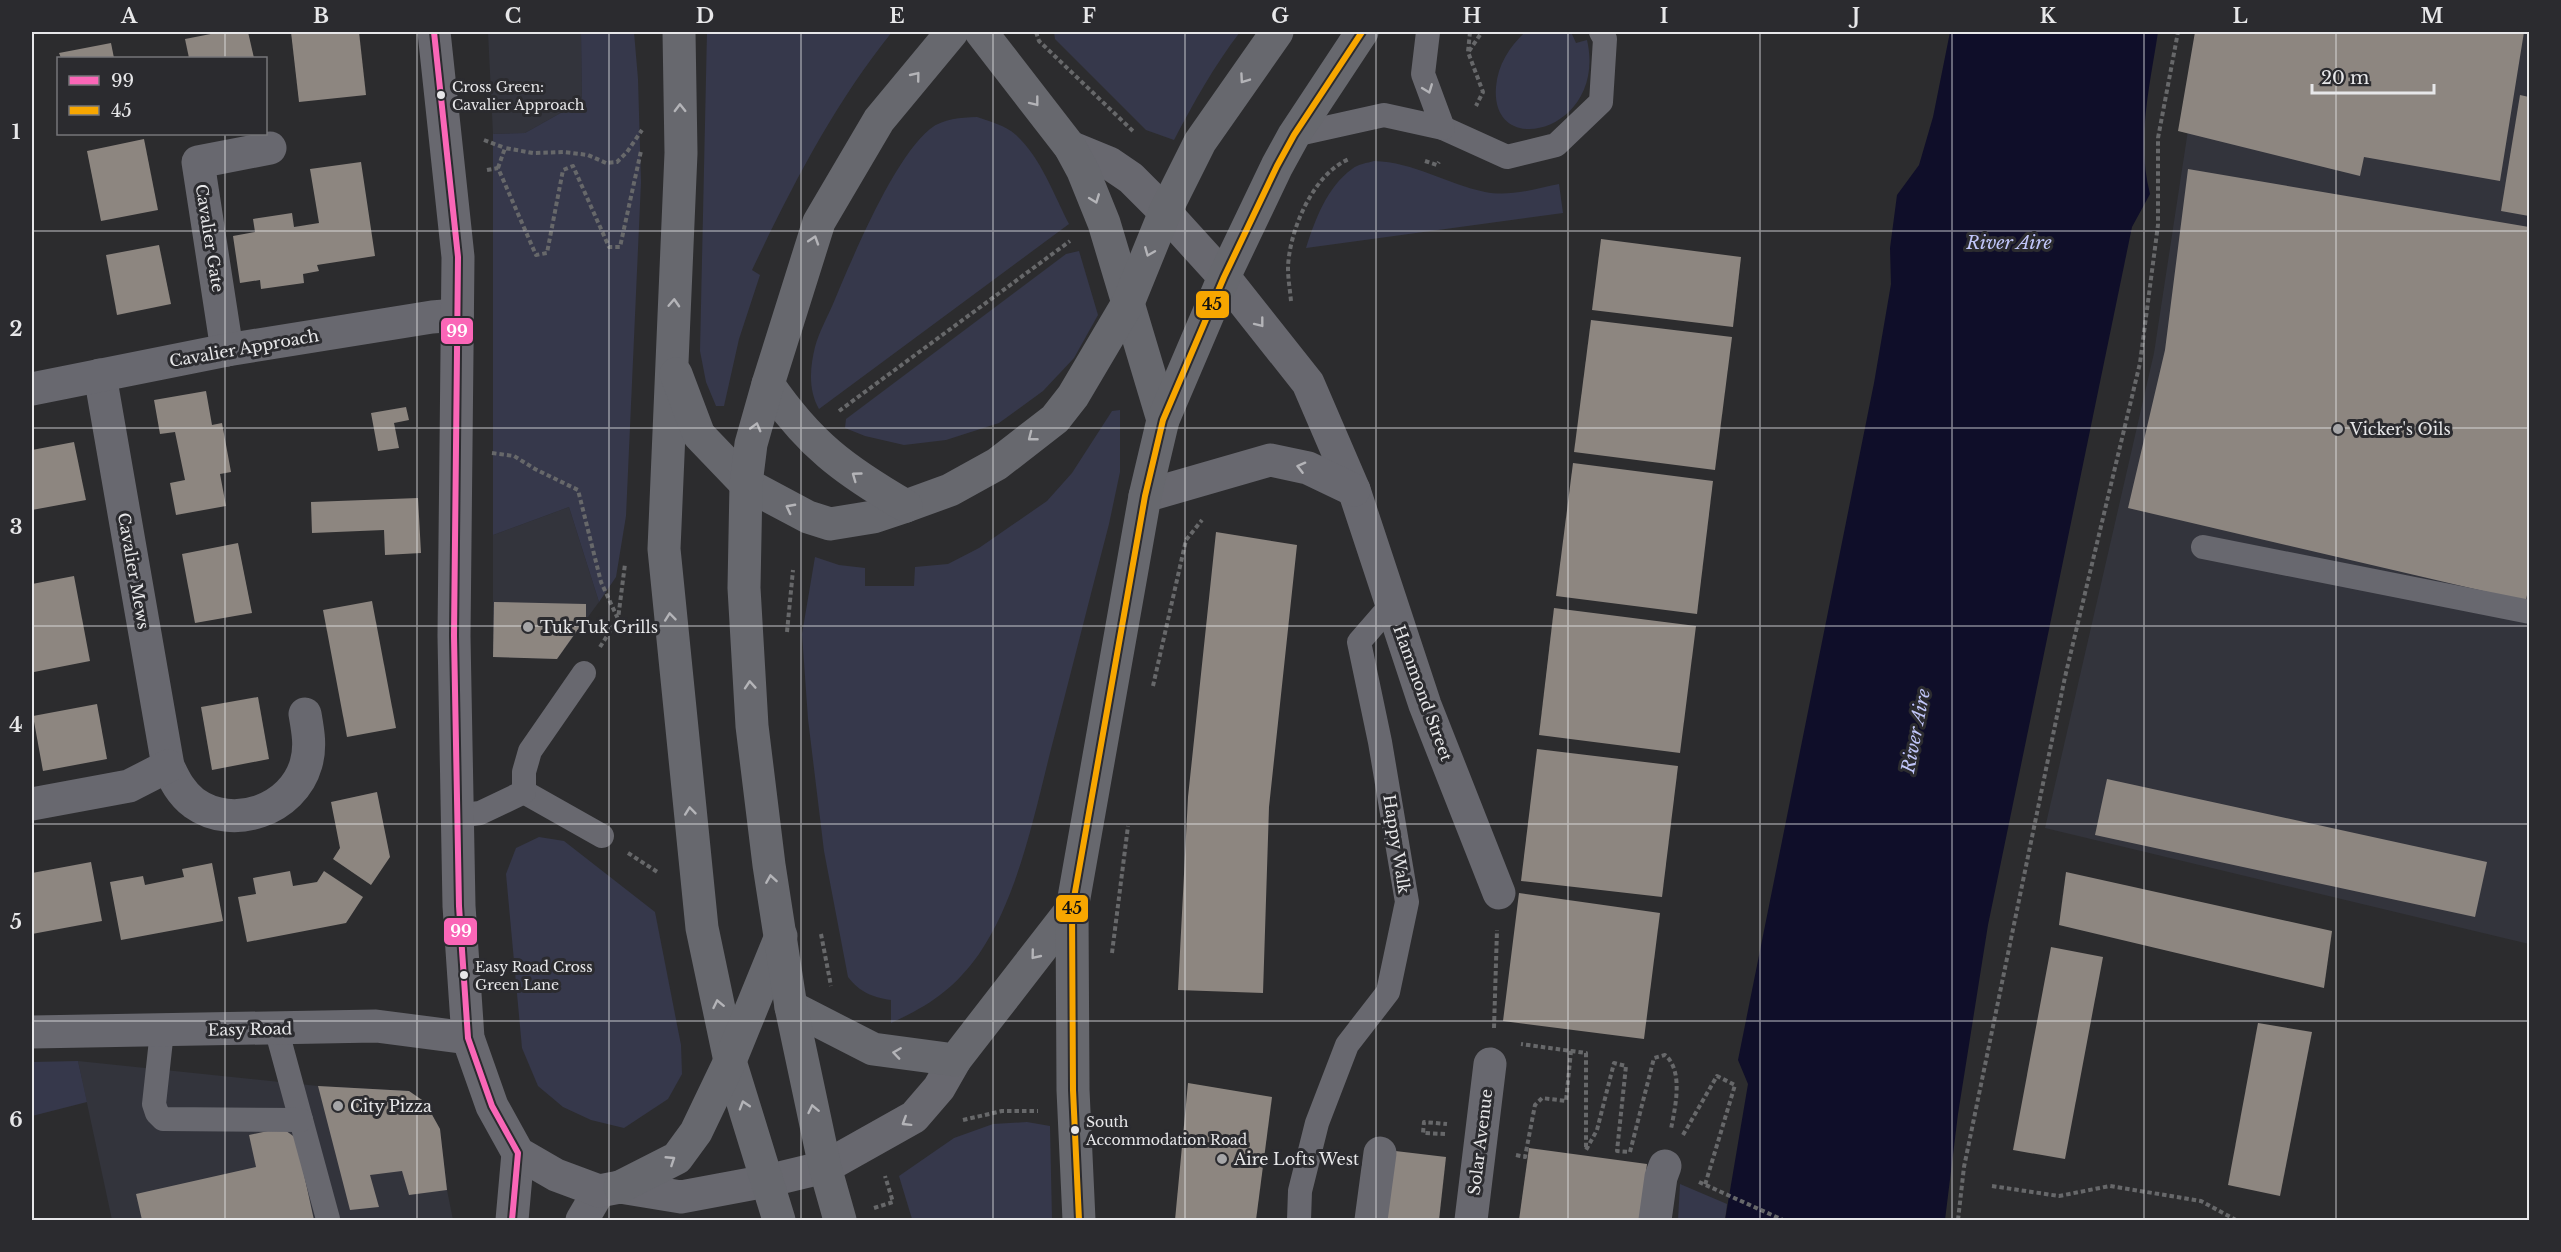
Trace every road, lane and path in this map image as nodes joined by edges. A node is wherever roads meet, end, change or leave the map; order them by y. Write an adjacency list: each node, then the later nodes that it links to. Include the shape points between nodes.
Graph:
1 (434, 32): 19 (street)
2 (679, 32): 17 (highway, one-way to 2)
3 (952, 32): 30 (highway, one-way to 3, via 819,222 879,120)
4 (981, 32): 16 (highway, one-way to 16)
5 (1277, 32): 21 (highway, one-way to 21, via 1200,142)
6 (1362, 32): 14 (highway)
7 (1428, 32): 13 (lane, one-way to 13, via 1423,74)
8 (1482, 32): 11 (path)
9 (1601, 32): 13 (lane, via 1605,39 1601,102 1556,145 1507,157)
10 (2178, 32): 96 (path, via 2158,138 2158,225 2140,363 2065,677 1964,1167)
11 (1468, 52)
12 (649, 123): 18 (path, via 617,162 606,163 580,154 506,148)
13 (1443, 128): 14 (lane, via 1384,115)
14 (1294, 135): 23 (highway)
15 (270, 147): 27 (street, Cavalier Gate, via 198,162)
16 (1070, 147): 21 (street, Hammond Street, via 1109,163 1131,178); 22 (highway, one-way to 22)
17 (681, 153): 18 (path, via 641,151 620,247 609,247 573,166 563,170 547,253 536,255); 28 (highway, one-way to 17)
18 (498, 168): 19 (path)
19 (450, 176): 26 (street, via 458,257)
20 (1315, 189): 25 (path, via 1295,227 1288,268)
21 (1165, 212): 23 (street, Hammond Street); 24 (highway, one-way to 24)
22 (1104, 223): 24 (highway); 33 (path, via 1064,244 831,418)
23 (1224, 278): 32 (highway); 36 (street, Hammond Street, one-way to 36, via 1308,383)
24 (1128, 303): 32 (highway); 38 (highway, one-way to 38, via 1055,419 997,464 950,490)
25 (1292, 309)
26 (457, 315): 27 (street, Cavalier Approach); 34 (street)
27 (227, 350): 29 (street, Cavalier Approach)
28 (671, 361): 35 (highway, via 699,435); 71 (highway, one-way to 28, via 702,928 663,549)
29 (100, 375): 31 (street, Cavalier Approach); 50 (street, Cavalier Mews)
30 (768, 384): 33 (highway); 35 (highway, one-way to 30, via 751,444)
31 (32, 389)
32 (1163, 420): 37 (highway)
33 (816, 443): 38 (highway, one-way to 33, via 864,481)
34 (457, 447): 45 (path, via 514,456 578,490 601,582); 53 (street)
35 (746, 484): 38 (highway, one-way to 35, via 873,517 830,524 808,517); 60 (highway, one-way to 35, via 752,726 744,588)
36 (1354, 490): 37 (street, one-way to 37, via 1308,468 1270,460); 43 (street, Hammond Street)
37 (1145, 496): 58 (highway)
38 (906, 506)
39 (1206, 514): 48 (path, via 1186,540)
40 (2203, 547): 44 (lane)
41 (625, 563): 45 (path)
42 (794, 570): 46 (path)
43 (1392, 604): 57 (street, Hammond Street, via 1425,705); 91 (lane, Happy Walk, via 1359,642 1407,902 1388,992 1347,1045 1317,1123 1300,1191)
44 (2529, 612)
45 (618, 619): 47 (path)
46 (788, 636)
47 (584, 673): 51 (lane, via 530,751)
48 (1152, 690)
49 (305, 714): 50 (street, Cavalier Mews, via 310,742 306,764 296,785 280,801 260,812 238,816 215,813 178,788)
50 (168, 766): 52 (street, via 129,786)
51 (524, 792): 53 (lane, via 480,813); 55 (lane)
52 (32, 804)
53 (456, 816): 67 (street)
54 (1129, 817): 61 (path)
55 (602, 836): 56 (path)
56 (665, 877)
57 (1499, 893): 69 (path)
58 (1072, 909): 70 (highway, one-way to 70); 72 (highway)
59 (820, 926): 62 (path)
60 (781, 936): 63 (highway); 71 (highway)
61 (1112, 957)
62 (833, 991)
63 (791, 1007): 70 (highway, one-way to 63, via 873,1049); 80 (highway, one-way to 63)
64 (276, 1028): 65 (street, Easy Road); 67 (street, Easy Road, via 376,1026); 73 (lane)
65 (162, 1031): 66 (street, Easy Road); 73 (lane, via 154,1104 163,1119)
66 (32, 1032)
67 (468, 1038): 78 (street, via 492,1106)
68 (1571, 1051): 69 (path); 77 (path, via 1566,1101 1542,1098 1535,1105 1525,1157); 81 (path, via 1586,1053 1586,1150 1597,1130 1614,1063 1626,1066 1617,1151 1630,1152 1654,1058 1665,1056 1670,1060 1678,1094)
69 (1491, 1052): 77 (street, Solar Avenue)
70 (956, 1060): 76 (street, one-way to 76, via 914,1117)
71 (730, 1061): 82 (highway, one-way to 71); 84 (highway, one-way to 71, via 677,1158 696,1132)
72 (1074, 1112): 74 (path, via 1002,1111); 90 (highway)
73 (301, 1120): 85 (lane)
74 (956, 1122)
75 (1448, 1124): 77 (path, via 1424,1122 1423,1132)
76 (893, 1130): 80 (street); 86 (path, via 911,1156 885,1175 893,1202)
77 (1467, 1143): 93 (street, Solar Avenue)
78 (518, 1153): 84 (street, via 556,1175); 87 (street)
79 (1380, 1153): 92 (street)
80 (825, 1167): 82 (street); 86 (highway)
81 (1663, 1171): 94 (street); 95 (path, via 1717,1076 1735,1085 1705,1185)
82 (767, 1181): 84 (street, via 681,1197); 89 (highway)
83 (1992, 1186): 97 (path, via 2059,1196 2110,1186 2202,1201)
84 (609, 1189): 88 (street)
85 (328, 1219)
86 (840, 1220)
87 (512, 1221)
88 (582, 1221)
89 (779, 1221)
90 (1079, 1221)
91 (1299, 1221)
92 (1371, 1221)
93 (1471, 1221)
94 (1655, 1221)
95 (1783, 1221)
96 (1958, 1221)
97 (2236, 1221)

